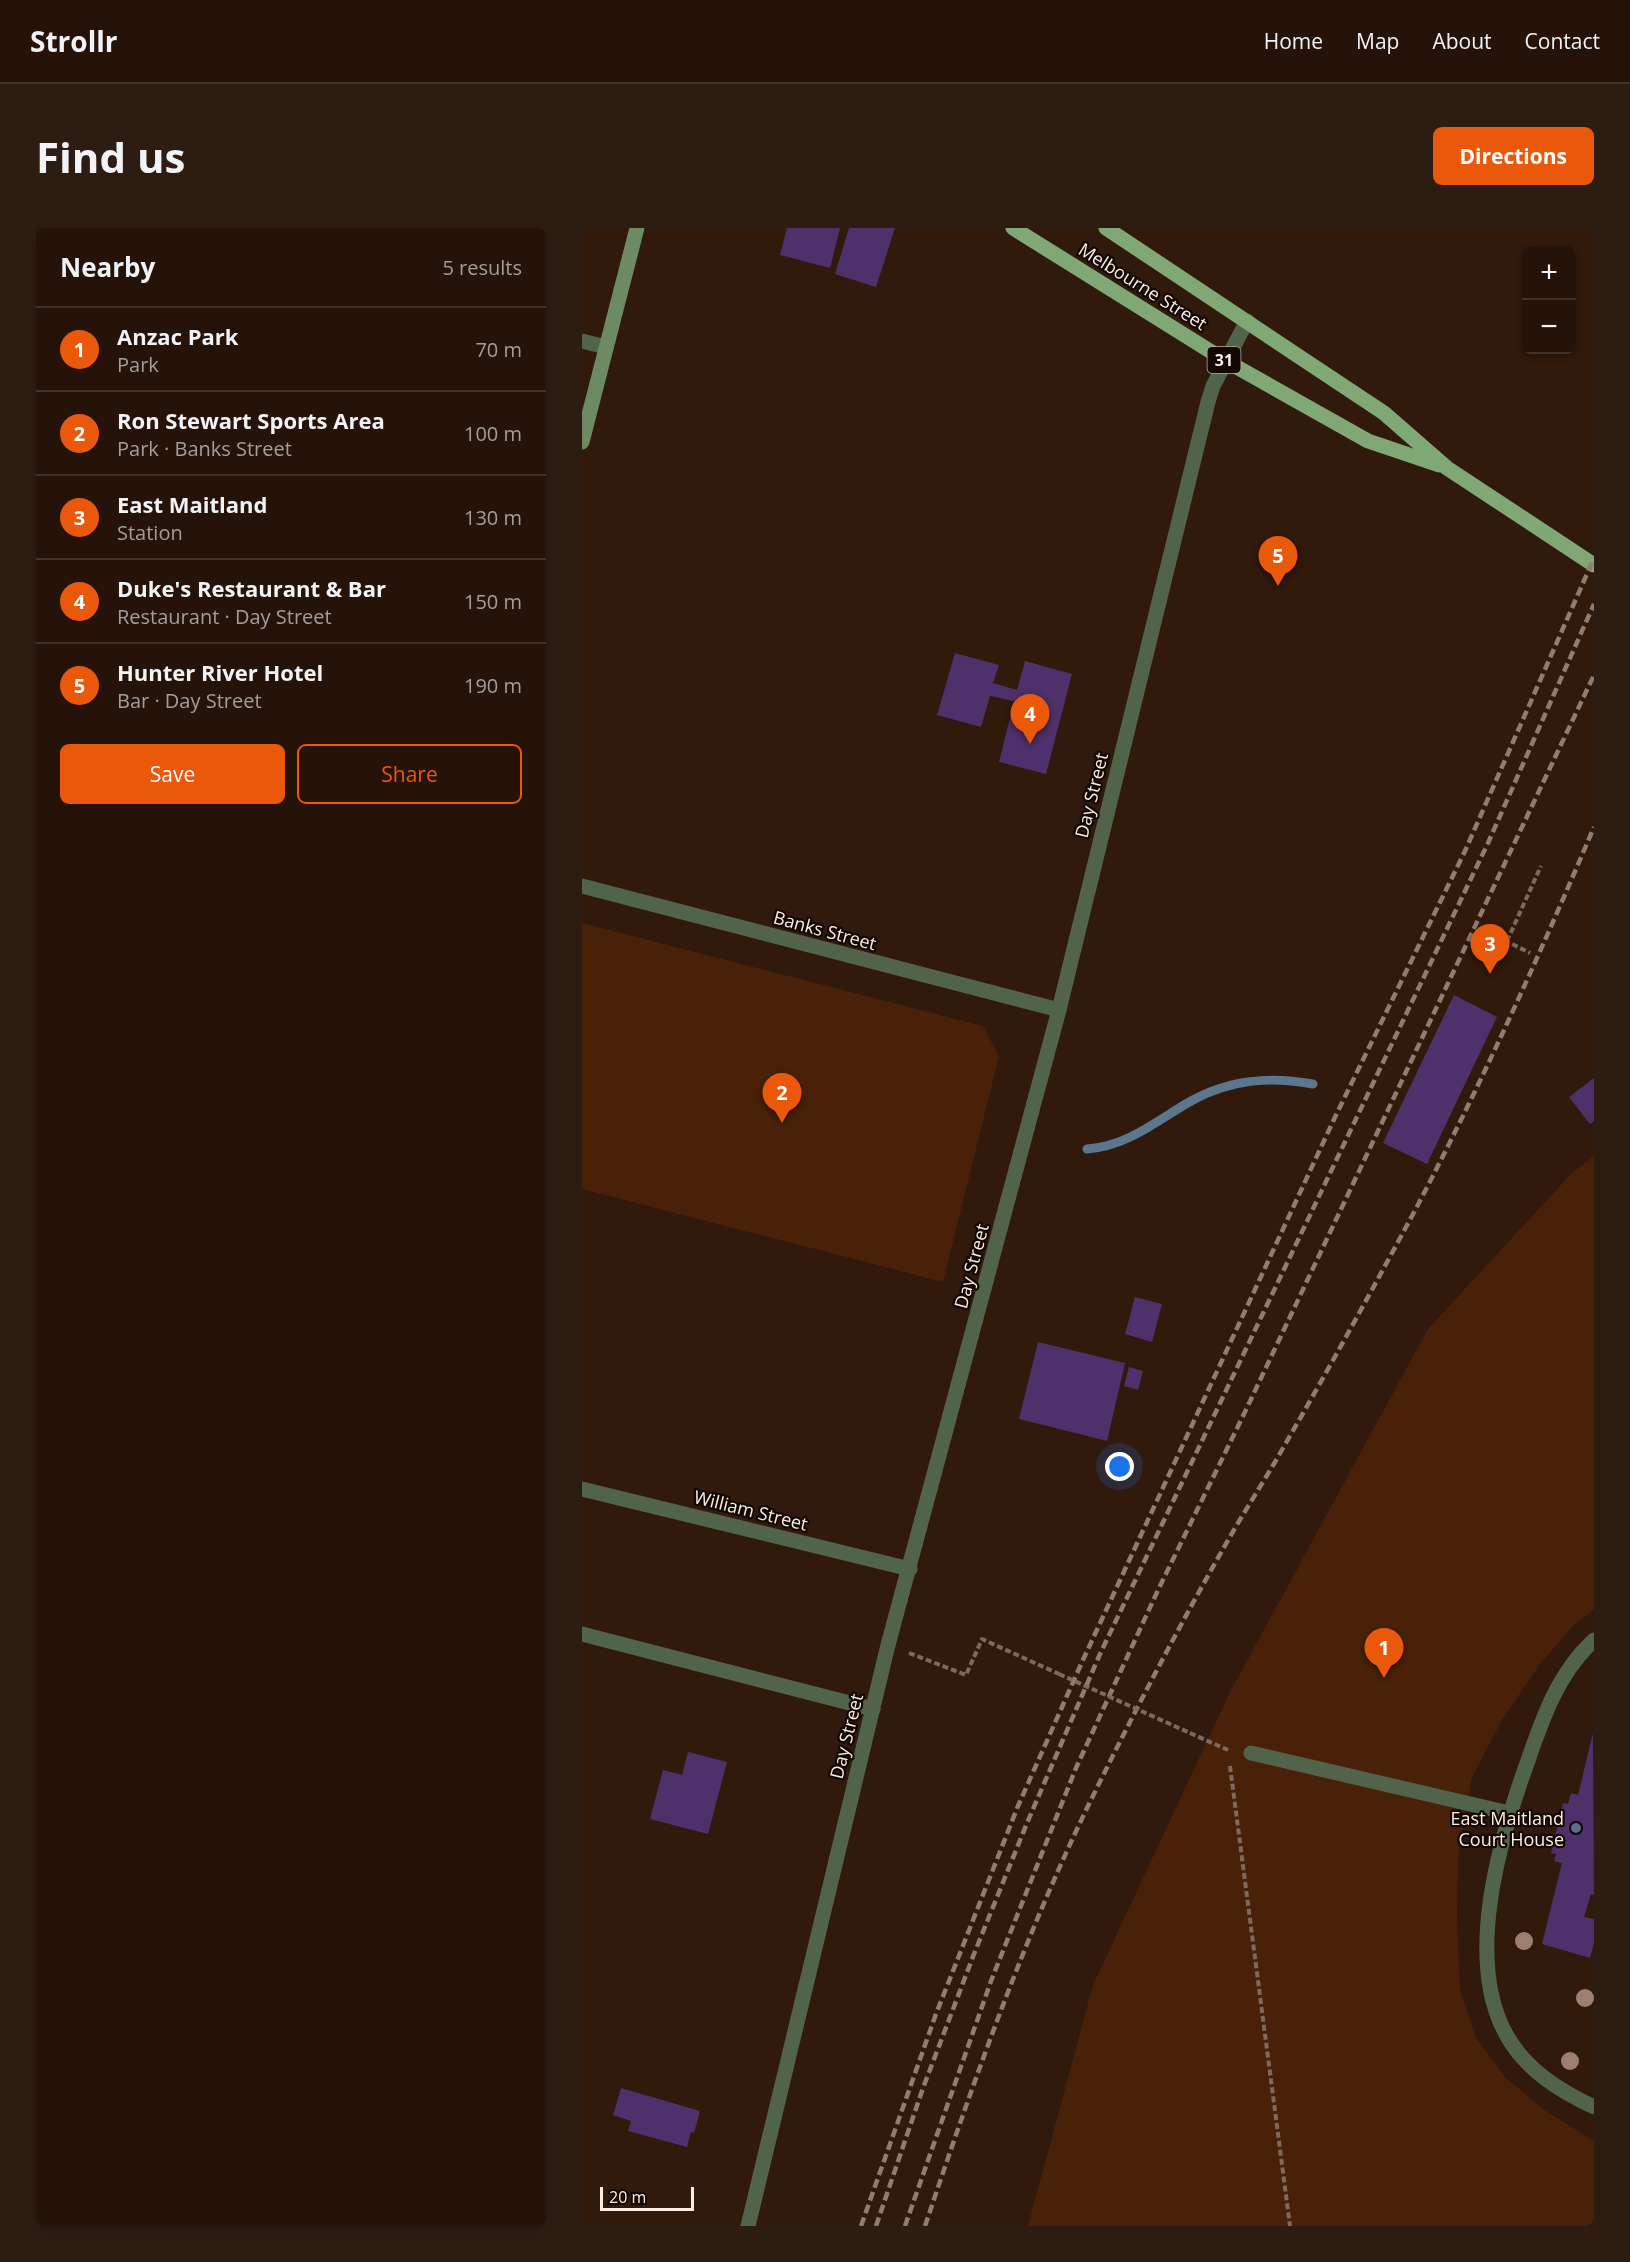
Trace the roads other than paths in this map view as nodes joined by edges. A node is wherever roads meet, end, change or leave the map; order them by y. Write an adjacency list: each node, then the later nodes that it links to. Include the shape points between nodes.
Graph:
1 (637, 228): 6 (main road)
2 (1013, 228): 7 (main road, Melbourne Street / 31)
3 (1106, 228): 4 (main road, Melbourne Street / 31)
4 (1247, 321): 7 (street, Day Street); 9 (main road, Melbourne Street / 31, via 1384,413)
5 (582, 342): 6 (street)
6 (606, 347): 8 (main road)
7 (1226, 361): 9 (main road, Melbourne Street / 31, via 1368,441); 12 (street, Day Street, via 1208,402)
8 (582, 442)
9 (1447, 468): 10 (main road, Melbourne Street / 31)
10 (1594, 565)
11 (582, 886): 12 (street, Banks Street)
12 (1059, 1010): 14 (street, Day Street)
13 (582, 1489): 14 (street, William Street)
14 (910, 1569): 17 (street, Day Street)
15 (582, 1634): 17 (street)
16 (1594, 1640): 19 (street, via 1557,1686)
17 (873, 1709): 21 (street, Day Street)
18 (1251, 1753): 19 (street)
19 (1509, 1813): 20 (street, via 1489,1908 1487,1948 1496,2012 1507,2037 1524,2059 1545,2079)
20 (1594, 2106)
21 (748, 2226)

